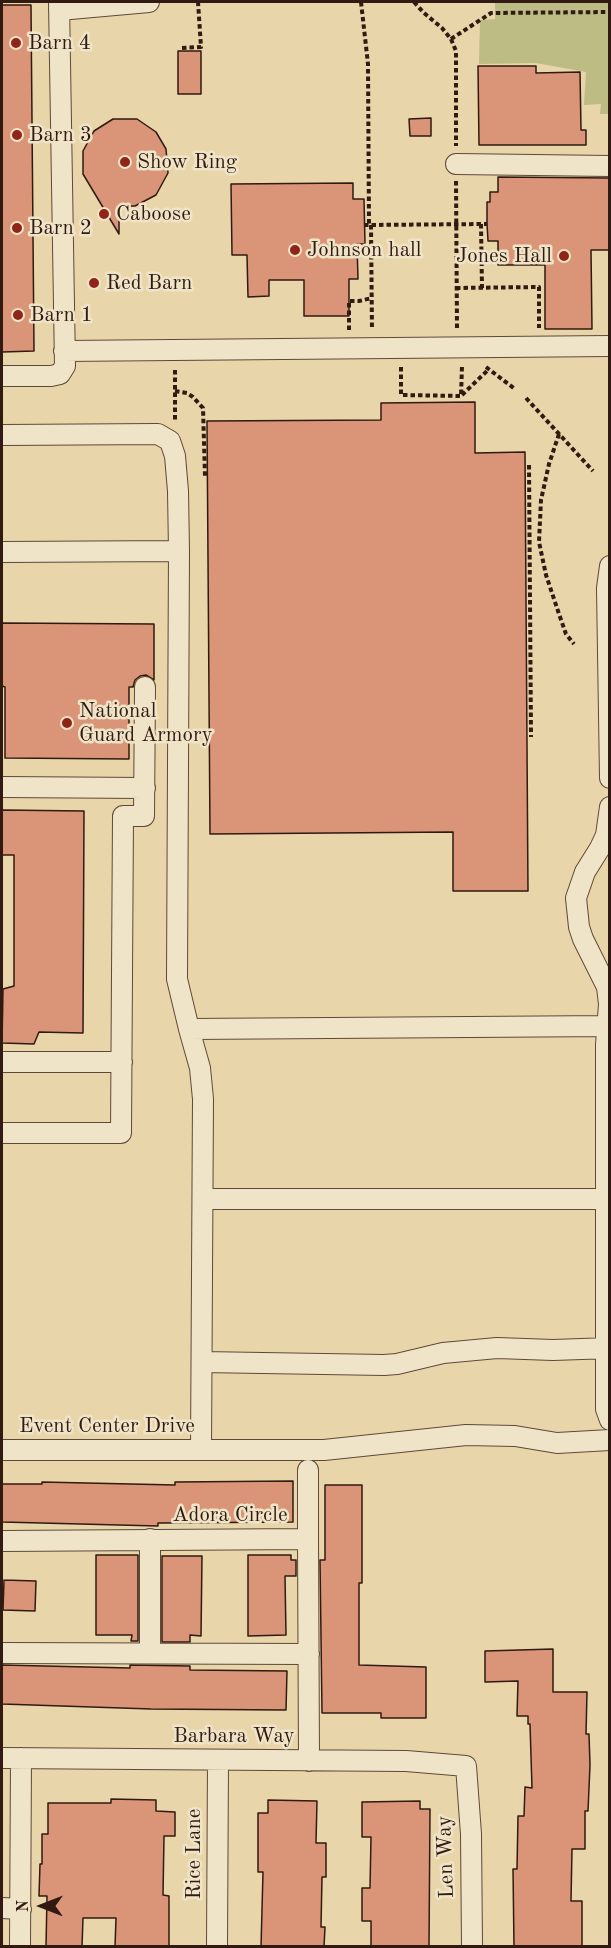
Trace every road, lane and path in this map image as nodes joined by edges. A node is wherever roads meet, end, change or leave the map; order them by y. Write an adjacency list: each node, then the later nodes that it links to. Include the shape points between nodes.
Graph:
1 (149, 2): 4 (street)
2 (198, 2): 7 (path, via 201,47)
3 (361, 2): 12 (path, via 368,64)
4 (58, 6): 23 (street)
5 (609, 12): 6 (path, via 491,13)
6 (451, 39)
7 (182, 48)
8 (456, 164): 9 (street)
9 (609, 166)
10 (481, 224): 11 (path); 12 (path); 14 (path)
11 (487, 224)
12 (368, 225): 15 (path)
13 (456, 288): 14 (path)
14 (482, 288): 17 (path, via 539,287)
15 (372, 298): 18 (path); 21 (path, via 349,301)
16 (609, 346): 17 (street)
17 (539, 347): 20 (street)
18 (373, 348): 19 (street); 21 (street)
19 (401, 348): 20 (street); 27 (path, via 400,395)
20 (462, 348): 27 (path)
21 (349, 349): 22 (street)
22 (174, 350): 23 (street); 26 (path)
23 (64, 351): 25 (street, via 65,366 60,374)
24 (489, 369): 27 (path)
25 (2, 376)
26 (174, 391): 29 (path); 34 (path, via 194,397 203,408)
27 (461, 396)
28 (525, 398): 30 (path)
29 (175, 423)
30 (559, 434): 33 (path); 36 (path, via 541,500)
31 (2, 435): 37 (street, via 158,434 170,441 178,491)
32 (529, 465): 35 (path)
33 (593, 471)
34 (205, 476)
35 (529, 534): 36 (path); 43 (path)
36 (539, 534): 41 (path, via 546,575 566,634)
37 (179, 551): 38 (street); 49 (street, via 177,979)
38 (2, 552)
39 (609, 566): 40 (street)
40 (608, 588): 44 (street)
41 (574, 644)
42 (145, 687): 46 (street)
43 (531, 737)
44 (609, 778)
45 (2, 787): 46 (street)
46 (145, 788): 51 (street, via 144,816 123,816)
47 (609, 807): 48 (street, via 606,835 585,872 576,898 581,933 607,987)
48 (608, 1026): 49 (street); 54 (street)
49 (189, 1029): 53 (street, via 200,1068 203,1099)
50 (2, 1062): 51 (street)
51 (122, 1062): 52 (street, via 121,1133)
52 (2, 1133)
53 (203, 1199): 54 (street); 56 (street)
54 (608, 1199): 55 (street)
55 (608, 1348): 56 (street, via 486,1349 384,1365); 57 (street)
56 (202, 1362): 60 (street)
57 (609, 1420)
58 (609, 1440): 60 (street, Event Center Drive, via 557,1443 515,1436 466,1435 324,1450)
59 (2, 1450): 60 (street, Event Center Drive)
60 (207, 1450)
61 (308, 1470): 63 (street)
62 (150, 1539): 63 (street, Adora Circle); 64 (street, Adora Circle); 66 (street)
63 (308, 1539): 67 (street, Adora Circle)
64 (2, 1541)
65 (2, 1653): 66 (street)
66 (150, 1653): 67 (street)
67 (309, 1654): 70 (street, Adora Circle)
68 (11, 1758): 69 (street, Barbara Way); 72 (street)
69 (218, 1761): 70 (street, Barbara Way); 74 (street, Rice Lane)
70 (309, 1761): 71 (street, Barbara Way, via 406,1761)
71 (466, 1766): 75 (street, Len Way)
72 (11, 1909): 73 (street)
73 (20, 1947)
74 (217, 1947)
75 (472, 1947)

